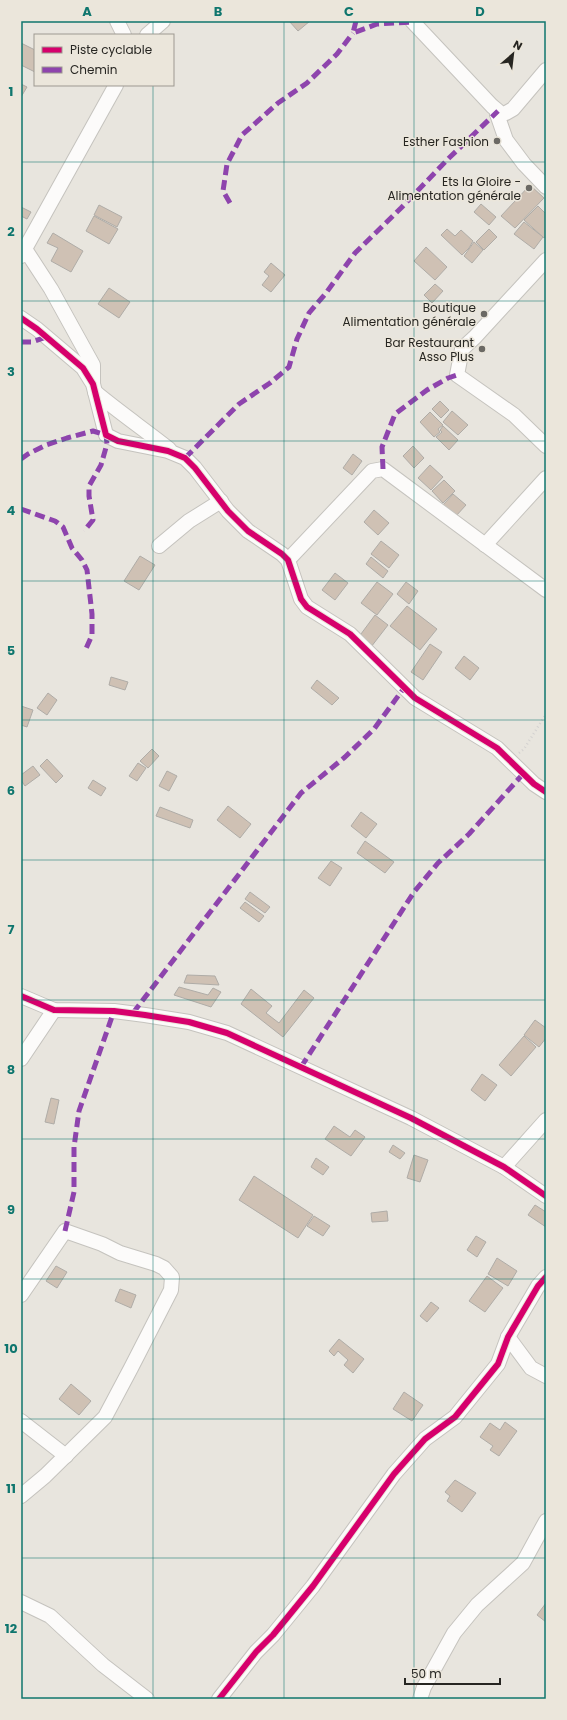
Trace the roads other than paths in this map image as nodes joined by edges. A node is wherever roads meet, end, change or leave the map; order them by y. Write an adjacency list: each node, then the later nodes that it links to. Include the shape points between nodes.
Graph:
1 (116, 21): 4 (street)
2 (163, 21): 5 (street)
3 (412, 21): 8 (street, via 498,111)
4 (123, 34)
5 (148, 34)
6 (546, 70): 8 (street, via 513,109)
7 (115, 86): 10 (street)
8 (497, 114): 9 (street, via 506,140)
9 (546, 187)
10 (23, 252): 13 (street, via 51,289 93,365)
11 (546, 260): 14 (street, via 462,349 457,376 514,416)
12 (21, 318): 13 (street, via 83,368)
13 (94, 388): 15 (street, via 119,412 140,425); 15 (street, via 106,434 118,441 168,450)
14 (546, 446)
15 (177, 455): 17 (street, via 185,458 195,468)
16 (546, 478): 18 (street)
17 (221, 501): 19 (street, via 189,521); 20 (street, via 248,531)
18 (485, 545): 20 (street, via 383,469 372,470); 21 (street)
19 (159, 546)
20 (288, 560): 22 (street, via 301,599 307,607 350,634 415,698 496,748)
21 (546, 590)
22 (546, 792)
23 (21, 996): 24 (street)
24 (54, 1010): 25 (street); 27 (street, via 114,1011 145,1015 190,1022 227,1033 411,1118)
25 (21, 1060)
26 (546, 1120): 27 (street)
27 (504, 1167): 28 (street)
28 (546, 1196)
29 (546, 1277): 31 (street)
30 (21, 1295): 34 (street, via 65,1231 156,1264 172,1277 171,1290 105,1417)
31 (508, 1337): 32 (street, via 531,1368); 39 (street, via 498,1364 455,1417 425,1439 394,1474 313,1586 256,1652)
32 (546, 1376)
33 (21, 1421): 34 (street)
34 (66, 1456): 35 (street)
35 (21, 1496)
36 (546, 1521): 40 (street, via 523,1563 476,1606 454,1633)
37 (21, 1602): 38 (street, via 50,1616 103,1665)
38 (147, 1699)
39 (220, 1699)
40 (420, 1699)

